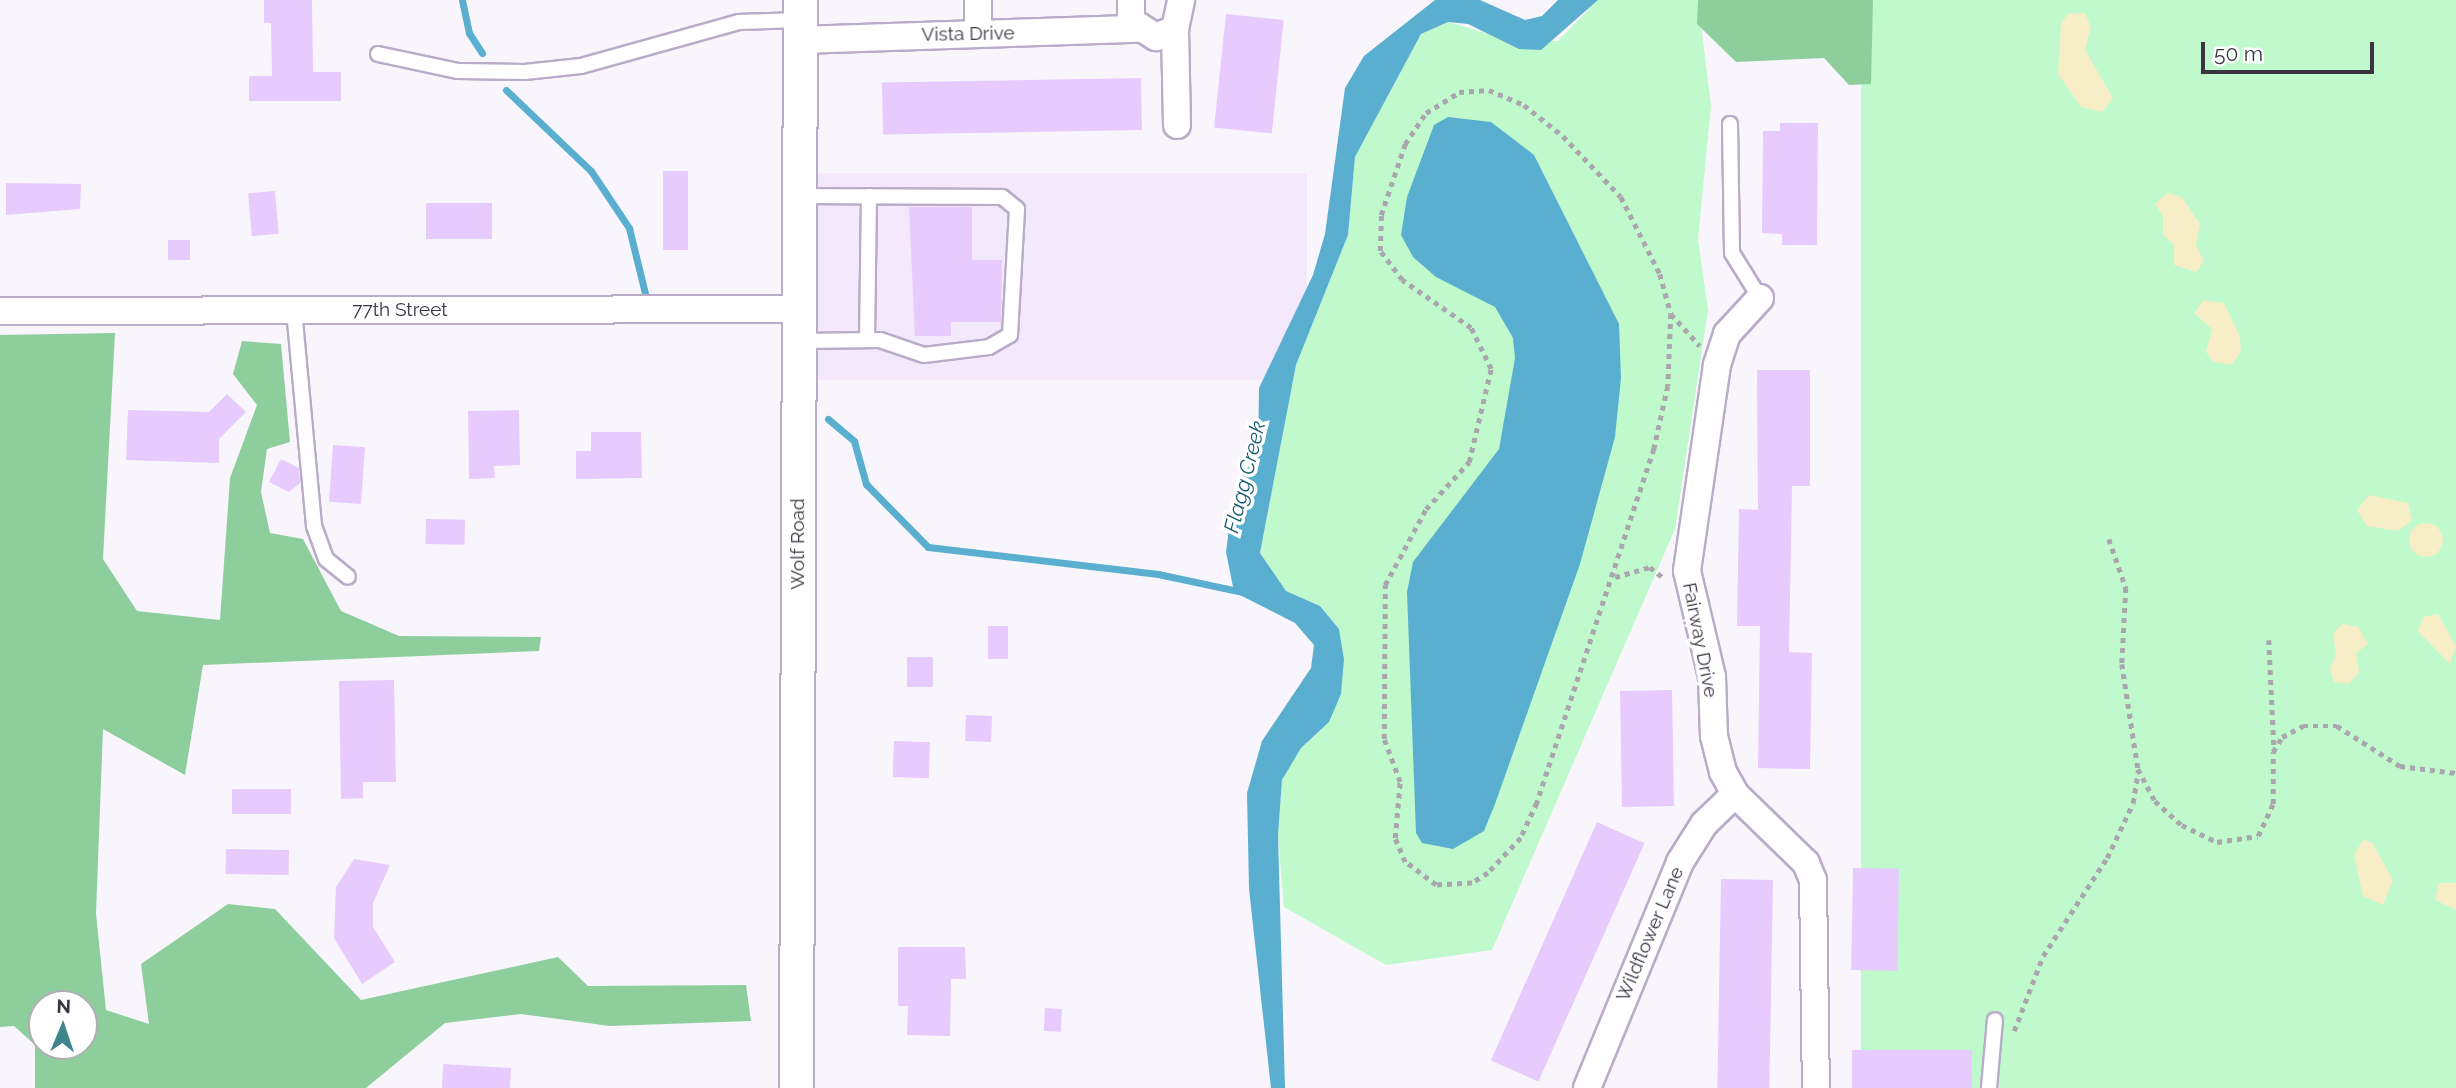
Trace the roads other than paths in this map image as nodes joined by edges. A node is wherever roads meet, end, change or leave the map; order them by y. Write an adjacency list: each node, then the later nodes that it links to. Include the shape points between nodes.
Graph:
1 (978, 0): 6 (street)
2 (1131, 0): 5 (street)
3 (1181, 10): 5 (street, Vista Drive, via 1156,37); 9 (street)
4 (800, 20): 6 (street, Vista Drive); 7 (lane, via 740,22 581,66 525,72 458,71); 10 (street, Wolf Road)
5 (1137, 29): 6 (street, Vista Drive)
6 (978, 34)
7 (378, 54)
8 (1730, 124): 12 (lane, via 1732,253)
9 (1177, 125)
10 (800, 196): 11 (lane); 15 (street, Wolf Road)
11 (869, 196): 16 (lane); 16 (lane, via 1002,197 1017,209 1010,335 989,347 924,355)
12 (1760, 298): 18 (street, Fairway Drive, via 1727,334 1717,365 1687,571 1689,595 1712,677 1716,754)
13 (294, 310): 14 (street, 77th Street); 15 (street, 77th Street); 17 (lane, via 314,526 326,559)
14 (0, 311)
15 (799, 325): 16 (lane); 20 (street, Wolf Road)
16 (867, 340)
17 (348, 578)
18 (1735, 794): 21 (street, Wildflower Lane, via 1704,824 1680,862); 22 (street, Fairway Drive, via 1806,863 1813,880)
19 (1995, 1020): 23 (lane)
20 (796, 1088)
21 (1587, 1088)
22 (1816, 1088)
23 (1989, 1088)

